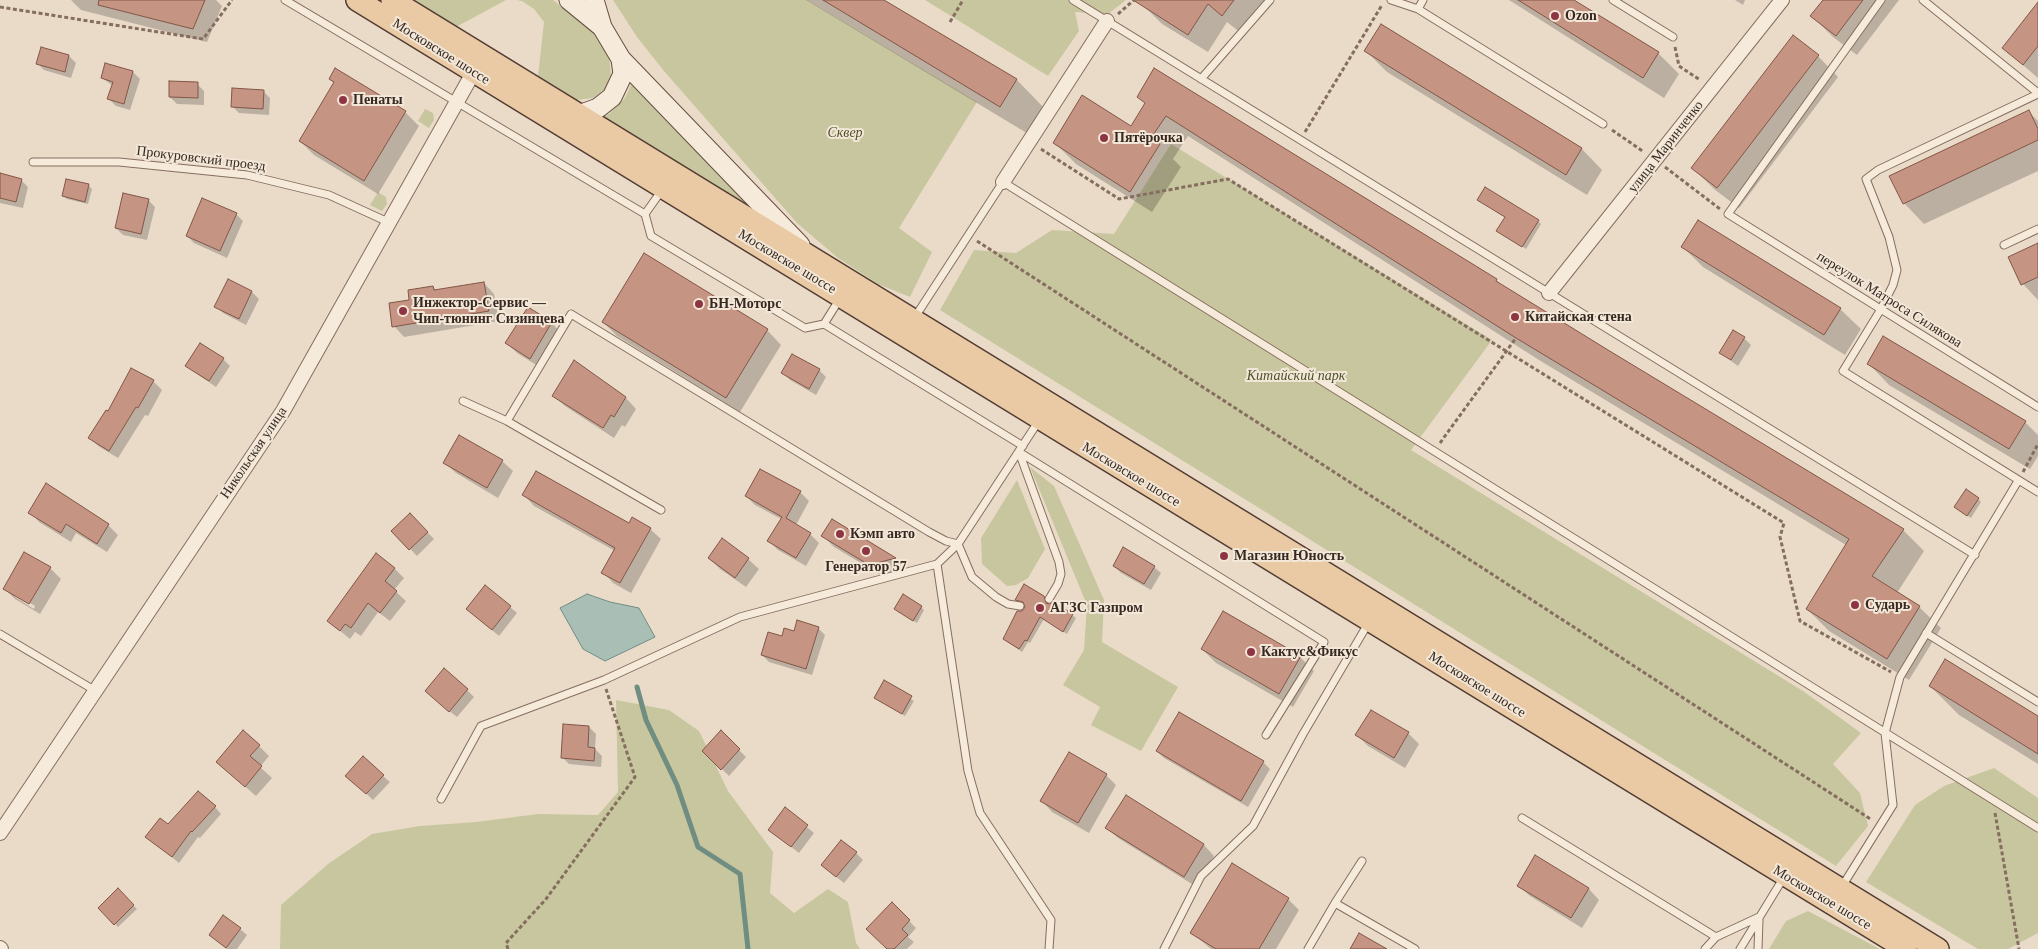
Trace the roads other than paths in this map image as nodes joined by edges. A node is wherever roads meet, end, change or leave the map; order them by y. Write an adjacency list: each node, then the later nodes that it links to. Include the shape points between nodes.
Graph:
1 (285, 0): 23 (lane)
2 (357, 0): 16 (main road, Московское шоссе)
3 (393, 0): 16 (main road); 20 (main road, Московское шоссе)
4 (569, 0): 17 (main road)
5 (594, 0): 17 (main road)
6 (1074, 0): 15 (lane)
7 (1270, 0): 21 (lane)
8 (1391, 0): 14 (lane)
9 (1423, 0): 14 (lane)
10 (1613, 0): 18 (lane)
11 (1782, 0): 35 (street, улица Маринченко)
12 (1881, 0): 37 (lane, переулок Матроса Силякова, via 1728,214)
13 (1924, 0): 22 (lane)
14 (1418, 9): 26 (lane)
15 (1107, 21): 21 (lane); 28 (street)
16 (395, 24): 20 (main road, Московское шоссе)
17 (602, 27): 19 (main road)
18 (1673, 37)
19 (621, 59): 24 (main road, via 623,74 612,97 598,108); 34 (main road)
20 (478, 64): 23 (street, Никольская улица); 24 (main road, Московское шоссе); 25 (main road, Московское шоссе)
21 (1201, 79): 35 (lane)
22 (2038, 94): 37 (lane, via 1878,170 1866,179 1889,237 1897,270)
23 (457, 102): 30 (lane); 31 (street, Никольская улица)
24 (578, 116): 25 (main road); 34 (main road, Московское шоссе)
25 (554, 122): 29 (main road, Московское шоссе)
26 (1604, 124)
27 (33, 162): 31 (lane, Прокуровский проезд, via 119,162 247,175 329,195)
28 (1003, 182): 39 (lane); 58 (lane)
29 (664, 188): 30 (lane); 36 (main road, Московское шоссе)
30 (645, 214): 38 (lane, via 651,236 805,328)
31 (388, 222): 56 (street, Никольская улица, via 283,411)
32 (2038, 229): 33 (lane)
33 (2004, 245)
34 (809, 255): 39 (main road, Московское шоссе)
35 (1549, 294): 49 (lane)
36 (842, 295): 38 (lane); 39 (main road, Московское шоссе)
37 (1881, 309): 41 (lane, переулок Матроса Силякова); 45 (lane, via 1843,371)
38 (824, 324): 44 (lane)
39 (909, 327): 42 (main road, Московское шоссе)
40 (463, 401): 43 (lane)
41 (2038, 408)
42 (1045, 411): 44 (lane); 53 (main road, Московское шоссе); 65 (main road, Московское шоссе)
43 (507, 421): 47 (lane); 48 (lane, via 571,314 929,532)
44 (1021, 449): 48 (lane); 51 (lane, via 1059,562 1061,574); 59 (lane, via 1324,642)
45 (2018, 480): 46 (lane); 49 (lane)
46 (2038, 492)
47 (661, 510)
48 (958, 544): 50 (lane); 52 (lane, via 972,577 996,597)
49 (1975, 554): 54 (lane)
50 (937, 564): 60 (lane, via 740,617 604,680 481,726); 70 (lane, via 970,779 980,813 1051,920)
51 (1050, 599)
52 (1020, 606)
53 (1371, 620): 65 (main road, Московское шоссе); 71 (lane, via 1253,826 1200,876)
54 (1926, 633): 57 (lane); 58 (lane, via 1900,677)
55 (0, 634): 56 (lane)
56 (94, 690): 63 (street, Никольская улица)
57 (2038, 702)
58 (1885, 733): 62 (lane); 66 (lane, via 1893,806)
59 (1266, 735)
60 (441, 799)
61 (1522, 818): 69 (lane)
62 (2038, 828)
63 (0, 833)
64 (1362, 861): 67 (lane)
65 (1790, 868): 66 (main road, Московское шоссе); 68 (lane)
66 (1837, 896): 77 (main road, Московское шоссе); 78 (main road, Московское шоссе)
67 (1336, 903): 72 (lane); 73 (lane)
68 (1760, 917): 69 (lane); 75 (lane); 76 (lane)
69 (1716, 937): 74 (lane)
70 (1049, 949)
71 (1164, 949)
72 (1308, 949)
73 (1415, 949)
74 (1705, 949)
75 (1740, 949)
76 (1758, 949)
77 (1906, 949)
78 (1938, 949)

